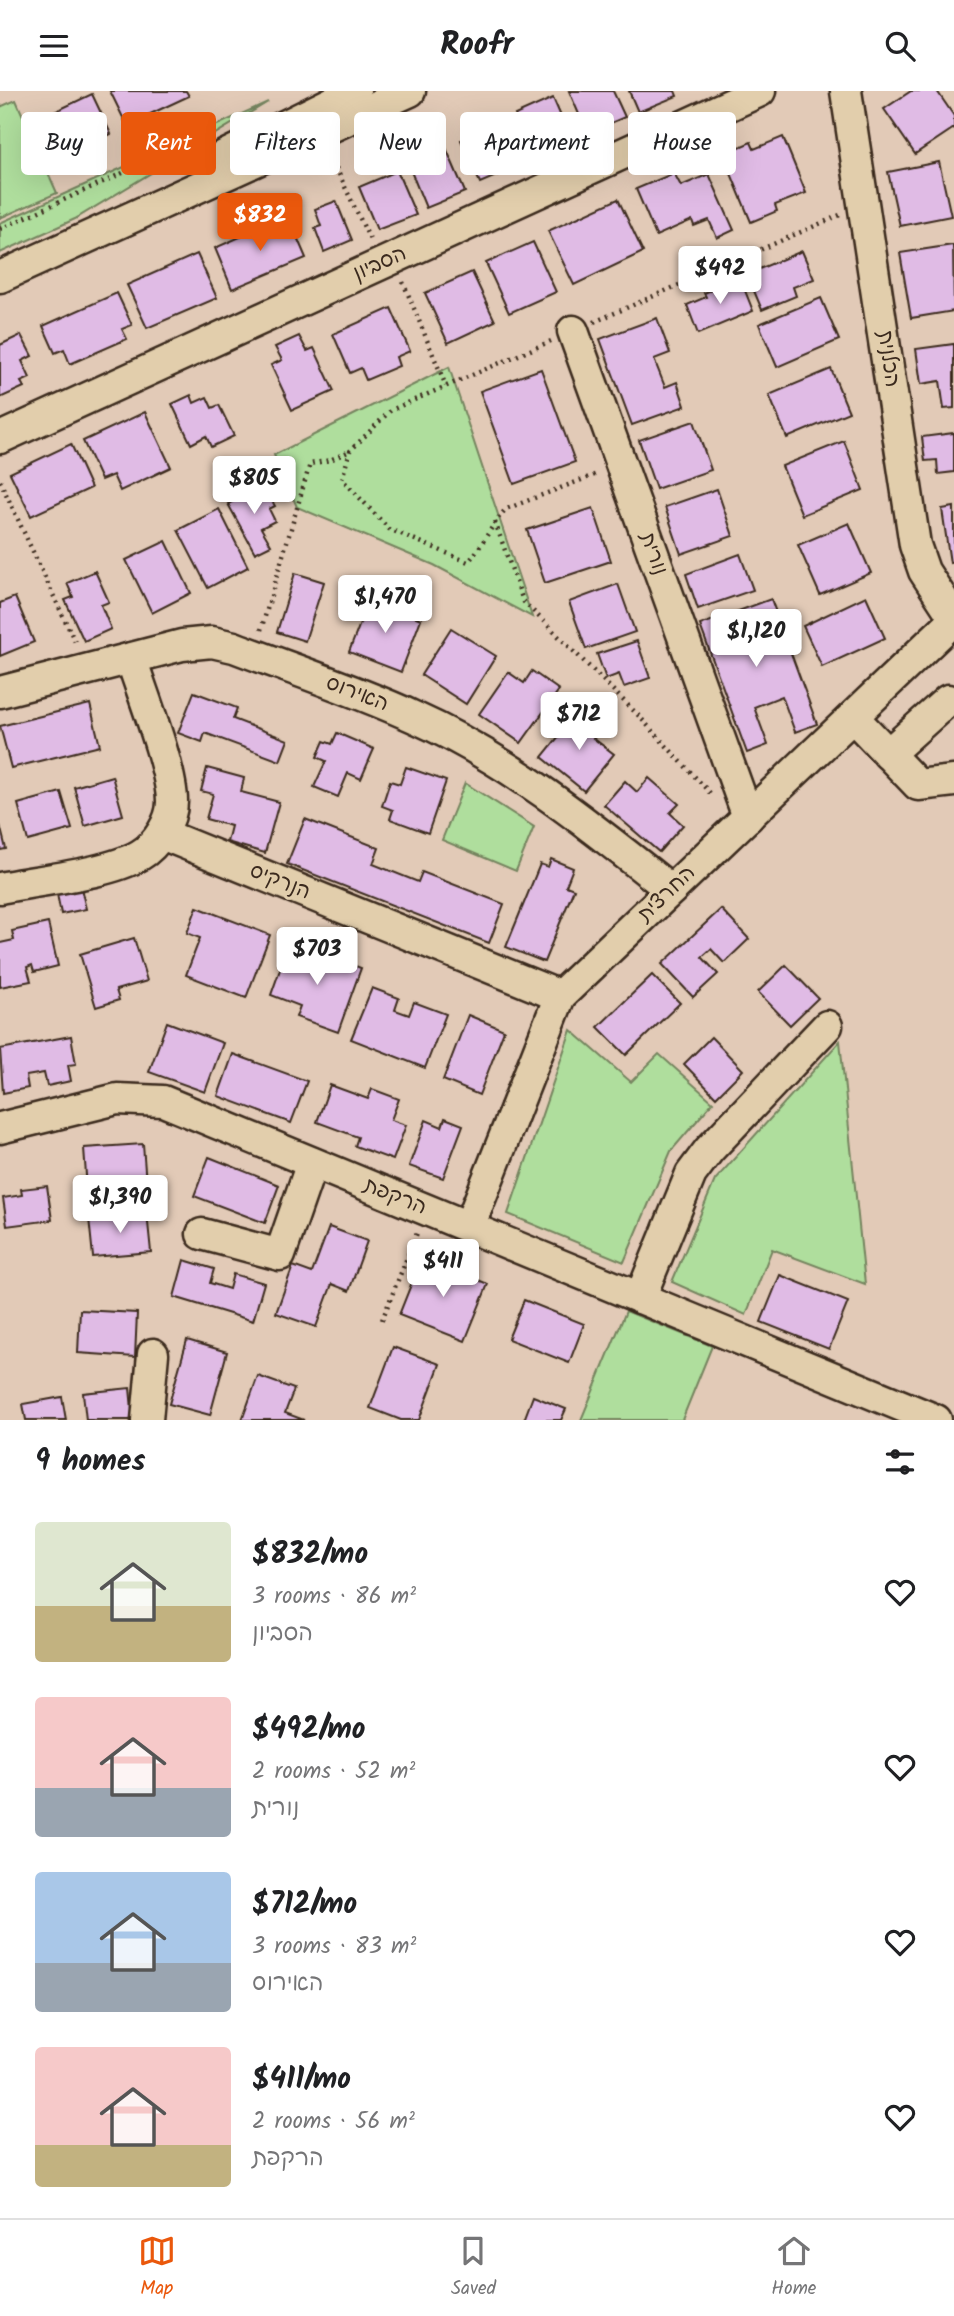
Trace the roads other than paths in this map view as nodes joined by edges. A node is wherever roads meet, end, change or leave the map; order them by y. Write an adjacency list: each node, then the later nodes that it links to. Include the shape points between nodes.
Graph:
1 (355, 91): 5 (street, via 225,156)
2 (410, 91): 5 (street)
3 (760, 91): 8 (street, הסביון)
4 (846, 91): 9 (street, הכלנית, via 915,545 924,571)
5 (119, 223): 6 (street)
6 (0, 277)
7 (573, 331): 16 (street, נורית)
8 (0, 438)
9 (954, 619): 13 (street, החרצית)
10 (131, 658): 11 (street, האירוס); 17 (street, via 169,781 173,804); 19 (street, האירוס, via 212,642 415,717 492,759 552,799)
11 (0, 692)
12 (948, 700): 14 (street)
13 (853, 717): 14 (street); 16 (street, החרצית)
14 (888, 754): 15 (street, via 918,785)
15 (954, 781)
16 (748, 817): 19 (street, החרצית)
17 (162, 834): 18 (street, via 141,855 113,865); 20 (street, הנרקיס)
18 (0, 888)
19 (671, 890): 20 (street, החרצית)
20 (560, 996): 24 (street, החרצית)
21 (827, 1025): 26 (street, via 691,1174)
22 (0, 1128): 23 (street, הרקפת, via 117,1099 142,1098 163,1101)
23 (312, 1163): 24 (street, הרקפת); 25 (street, via 279,1255)
24 (468, 1227): 26 (street, הרקפת)
25 (202, 1234)
26 (640, 1298): 29 (street, הרקפת)
27 (153, 1353): 28 (street)
28 (147, 1420)
29 (936, 1420)

